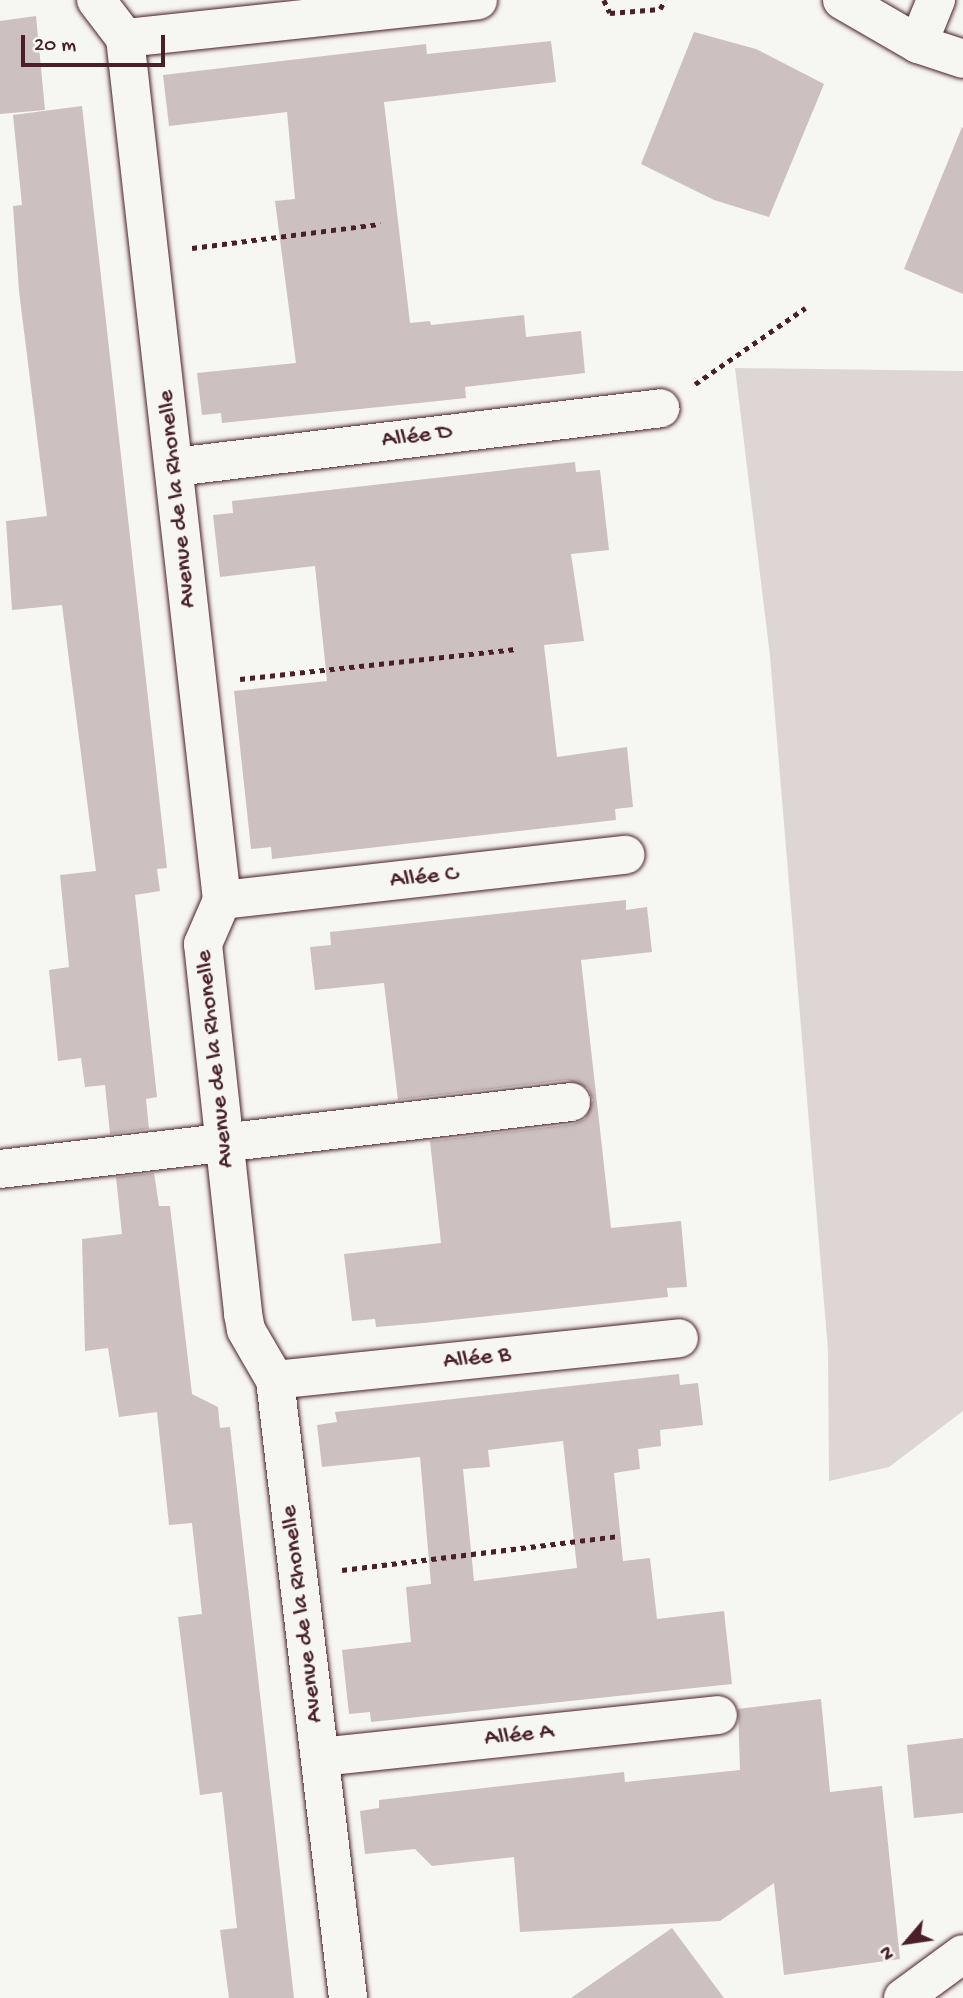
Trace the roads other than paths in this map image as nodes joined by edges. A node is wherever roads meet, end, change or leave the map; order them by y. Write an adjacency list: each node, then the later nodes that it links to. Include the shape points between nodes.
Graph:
1 (96, 0): 5 (street)
2 (478, 0): 5 (street)
3 (842, 0): 6 (street)
4 (936, 0): 6 (street)
5 (125, 38): 9 (street, Avenue de la Rhonelle)
6 (918, 44): 7 (street)
7 (963, 59)
8 (660, 408): 9 (street, Allée D)
9 (175, 467): 11 (street, Avenue de la Rhonelle)
10 (626, 855): 11 (street, Allée C)
11 (222, 900): 13 (street, Avenue de la Rhonelle, via 203,944)
12 (571, 1102): 13 (street)
13 (224, 1143): 14 (street); 16 (street, Avenue de la Rhonelle, via 246,1330)
14 (0, 1169)
15 (679, 1338): 16 (street, Allée B)
16 (275, 1380): 18 (street, Avenue de la Rhonelle)
17 (718, 1715): 18 (street, Allée A)
18 (320, 1757): 20 (street, Avenue de la Rhonelle)
19 (963, 1954): 21 (street)
20 (348, 1998)
21 (903, 1998)

